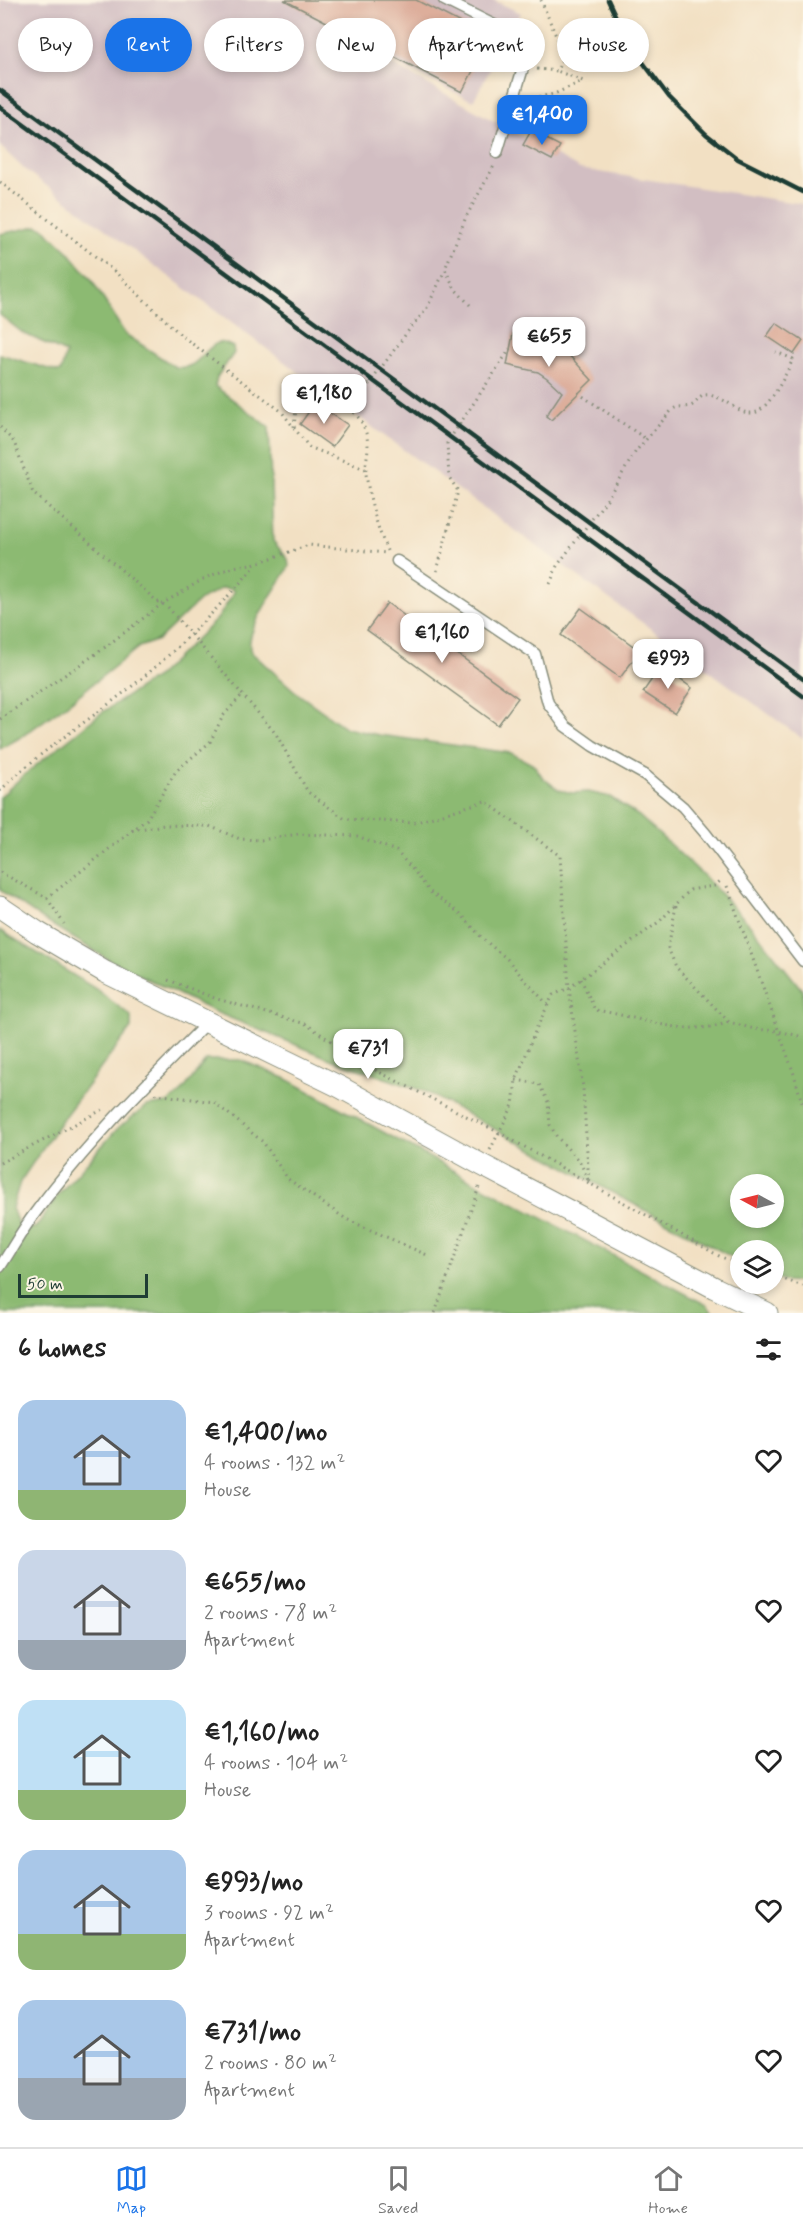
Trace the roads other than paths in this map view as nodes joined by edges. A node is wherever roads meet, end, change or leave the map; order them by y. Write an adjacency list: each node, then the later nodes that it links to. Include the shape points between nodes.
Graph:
1 (444, 0): 2 (lane, via 521,42 523,68)
2 (497, 153)
3 (397, 561): 5 (lane, via 535,654 548,703 565,726 593,747 645,775 683,807)
4 (0, 907): 6 (street, via 105,972)
5 (803, 961)
6 (207, 1023): 7 (lane, via 86,1149 34,1214); 8 (street, via 340,1087)
7 (0, 1267)
8 (767, 1313)

